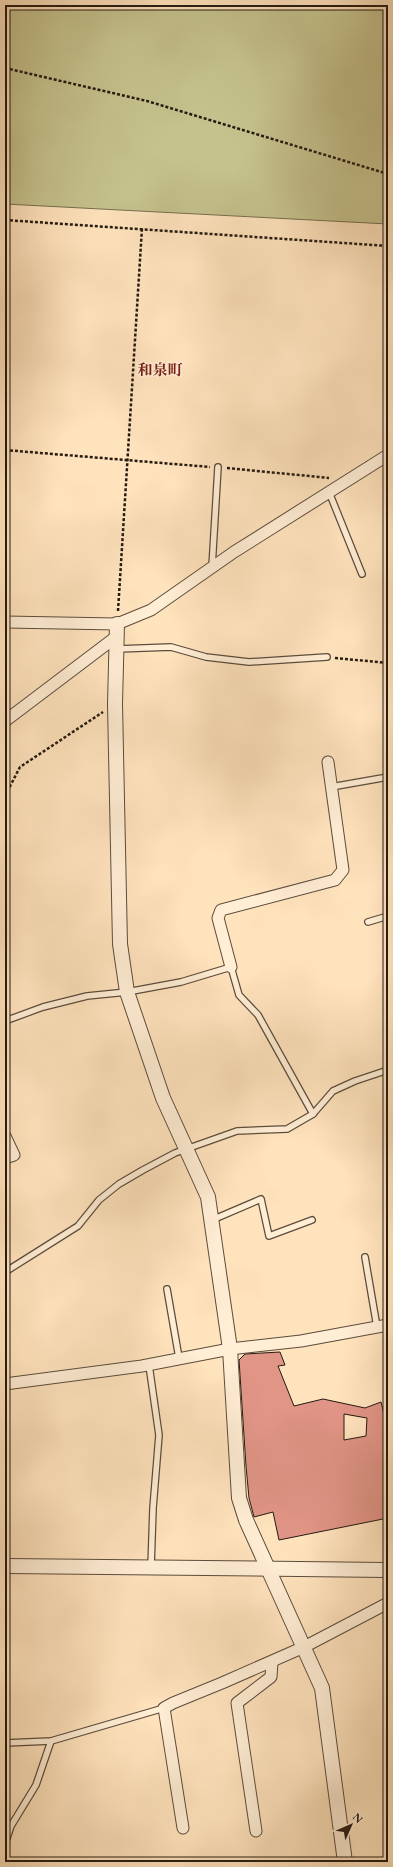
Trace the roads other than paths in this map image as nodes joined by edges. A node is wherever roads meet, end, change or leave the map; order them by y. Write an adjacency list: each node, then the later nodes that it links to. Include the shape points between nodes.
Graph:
1 (388, 455): 3 (street)
2 (218, 468): 4 (lane)
3 (329, 492): 4 (street, via 234,552); 5 (lane)
4 (212, 570): 7 (street)
5 (362, 574)
6 (5, 622): 7 (street)
7 (116, 637): 8 (lane, via 171,647 206,657 249,662); 9 (street); 16 (street, via 120,944)
8 (327, 657)
9 (5, 721)
10 (328, 762): 12 (street)
11 (388, 777): 12 (lane)
12 (331, 787): 15 (street, via 343,870 335,880 221,910 218,918)
13 (388, 916): 14 (lane)
14 (368, 922)
15 (231, 967): 16 (lane, via 181,982); 19 (lane, via 239,995 258,1015)
16 (127, 992): 17 (lane, via 87,996 43,1007); 21 (street, via 163,1098)
17 (5, 1021)
18 (388, 1070): 19 (lane, via 333,1091)
19 (312, 1114): 21 (lane, via 287,1129 237,1131)
20 (5, 1136): 22 (street, via 14,1155)
21 (186, 1149): 23 (street, via 208,1197); 26 (lane, via 119,1184 99,1200 78,1226)
22 (5, 1158)
23 (211, 1220): 24 (lane, via 261,1199 269,1236); 29 (street)
24 (312, 1220)
25 (365, 1257): 28 (lane)
26 (5, 1272)
27 (167, 1289): 30 (lane)
28 (383, 1326): 29 (street, via 301,1341)
29 (230, 1349): 30 (street); 35 (street, via 239,1498)
30 (179, 1358): 31 (street)
31 (149, 1365): 32 (street); 34 (lane, via 159,1435 153,1508)
32 (5, 1384)
33 (5, 1566): 34 (street)
34 (152, 1567): 35 (street)
35 (268, 1568): 36 (street); 38 (street)
36 (388, 1570)
37 (388, 1603): 38 (street)
38 (304, 1647): 39 (street); 46 (street, via 322,1688)
39 (272, 1662): 40 (street); 44 (street, via 271,1677 237,1703)
40 (164, 1708): 41 (lane); 43 (street)
41 (52, 1741): 42 (lane); 45 (lane, via 36,1784 11,1826)
42 (5, 1743)
43 (183, 1828)
44 (256, 1831)
45 (5, 1844)
46 (345, 1862)

